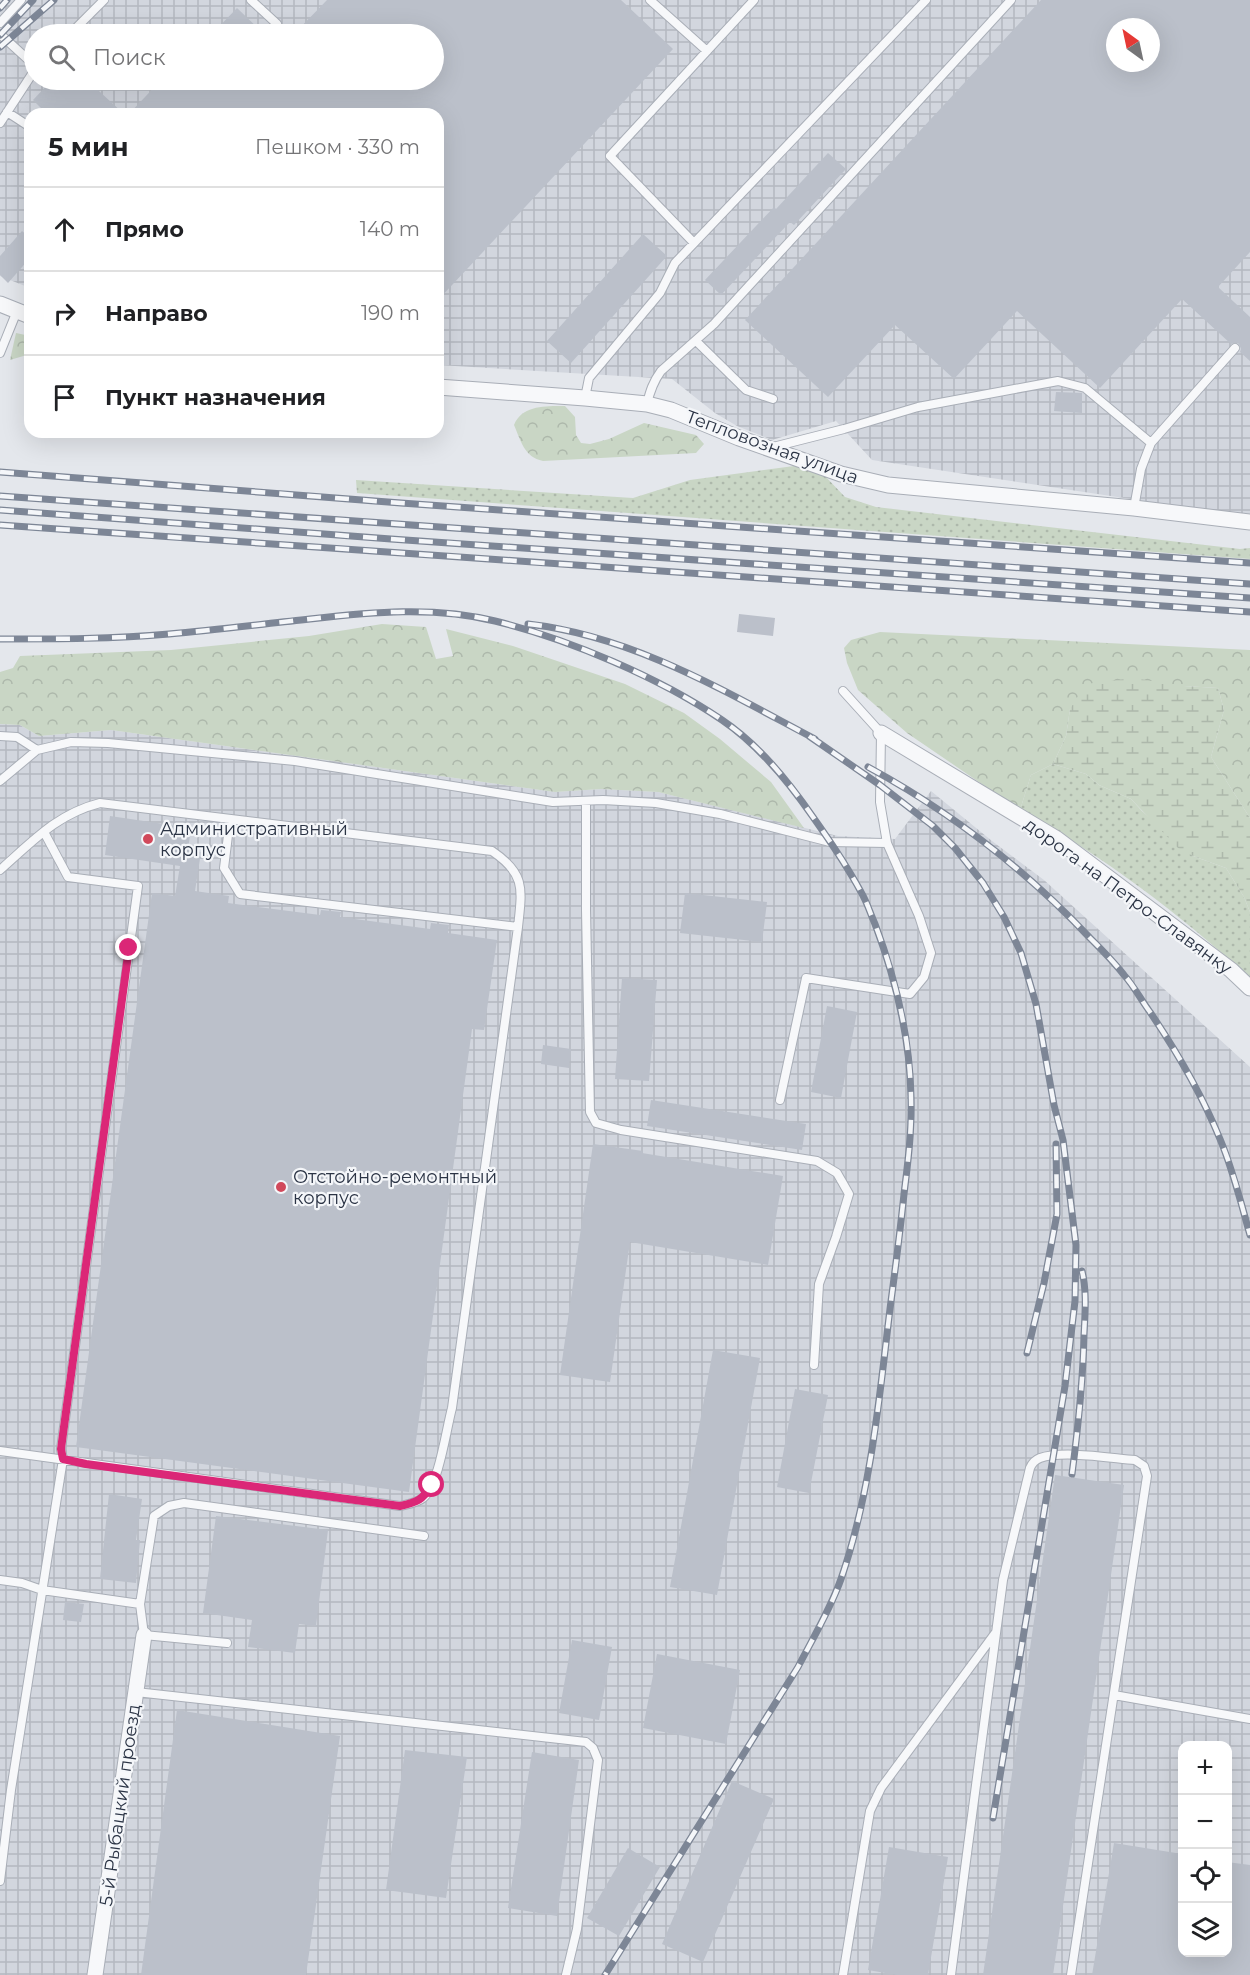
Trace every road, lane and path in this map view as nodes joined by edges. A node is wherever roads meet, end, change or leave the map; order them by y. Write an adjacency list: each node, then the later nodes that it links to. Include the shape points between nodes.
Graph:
1 (21, 0): 8 (lane)
2 (104, 0): 9 (lane)
3 (251, 0): 10 (lane)
4 (650, 0): 12 (lane)
5 (754, 0): 12 (lane)
6 (926, 0): 18 (lane)
7 (1011, 0): 21 (lane)
8 (0, 23)
9 (80, 24)
10 (277, 24)
11 (0, 34): 13 (lane)
12 (707, 51): 18 (lane, via 610,156)
13 (24, 56)
14 (24, 86): 15 (lane)
15 (7, 112): 16 (lane); 17 (lane)
16 (0, 123)
17 (24, 123)
18 (694, 243): 25 (lane, via 675,263 660,293 595,368)
19 (0, 304): 20 (street)
20 (23, 313): 23 (lane)
21 (696, 341): 26 (lane, via 746,390); 27 (lane, via 654,380)
22 (1235, 348): 28 (lane)
23 (0, 353)
24 (444, 387): 25 (street, Тепловозная улица)
25 (585, 398): 27 (street, Тепловозная улица)
26 (772, 399)
27 (647, 404): 29 (street, Тепловозная улица)
28 (1151, 443): 29 (lane, via 1085,388 1058,381 918,407); 30 (lane)
29 (768, 448): 30 (street, Тепловозная улица, via 841,474 888,485)
30 (1134, 508): 31 (street, Тепловозная улица)
31 (1250, 522)
32 (843, 690): 33 (lane)
33 (881, 733): 40 (lane, via 880,802); 43 (street, дорога на Петро-Славянку, via 1057,839)
34 (0, 736): 35 (lane, via 17,737)
35 (37, 750): 36 (lane); 37 (lane, via 71,742 120,744 295,761 553,802)
36 (0, 781)
37 (586, 801): 40 (lane, via 656,803 720,814 830,842); 45 (lane, via 590,1112 596,1123 621,1130 817,1161 837,1173 849,1194 819,1284)
38 (230, 819): 39 (lane, via 100,803 80,808); 42 (lane, via 492,851 508,861 517,874 521,893); 42 (lane, via 224,868 240,894)
39 (44, 832): 41 (lane); 47 (lane, via 68,877 138,886 61,1449)
40 (887, 843): 44 (lane, via 931,952 924,977 910,994 806,978)
41 (0, 870)
42 (518, 927): 47 (lane, via 452,1408 439,1467 423,1498 400,1506)
43 (1250, 988)
44 (780, 1100)
45 (814, 1365)
46 (0, 1451): 47 (lane)
47 (63, 1459): 50 (lane)
48 (424, 1536): 51 (lane, via 219,1507 184,1503 169,1506 154,1516)
49 (0, 1580): 50 (lane)
50 (42, 1590): 51 (lane); 58 (lane)
51 (140, 1604): 53 (lane)
52 (997, 1631): 56 (lane, via 1004,1580 1033,1463 1053,1456 1135,1460 1144,1466 1147,1476); 61 (lane, via 881,1788 870,1811); 62 (lane)
53 (144, 1635): 54 (lane); 55 (street, 5-й Рыбацкий проезд)
54 (227, 1643)
55 (136, 1692): 59 (street, 5-й Рыбацкий проезд); 60 (lane, via 586,1742 598,1760 577,1929)
56 (1114, 1695): 57 (lane); 63 (lane)
57 (1250, 1719)
58 (0, 1881)
59 (95, 1975)
60 (566, 1975)
61 (843, 1975)
62 (951, 1975)
63 (1071, 1975)

